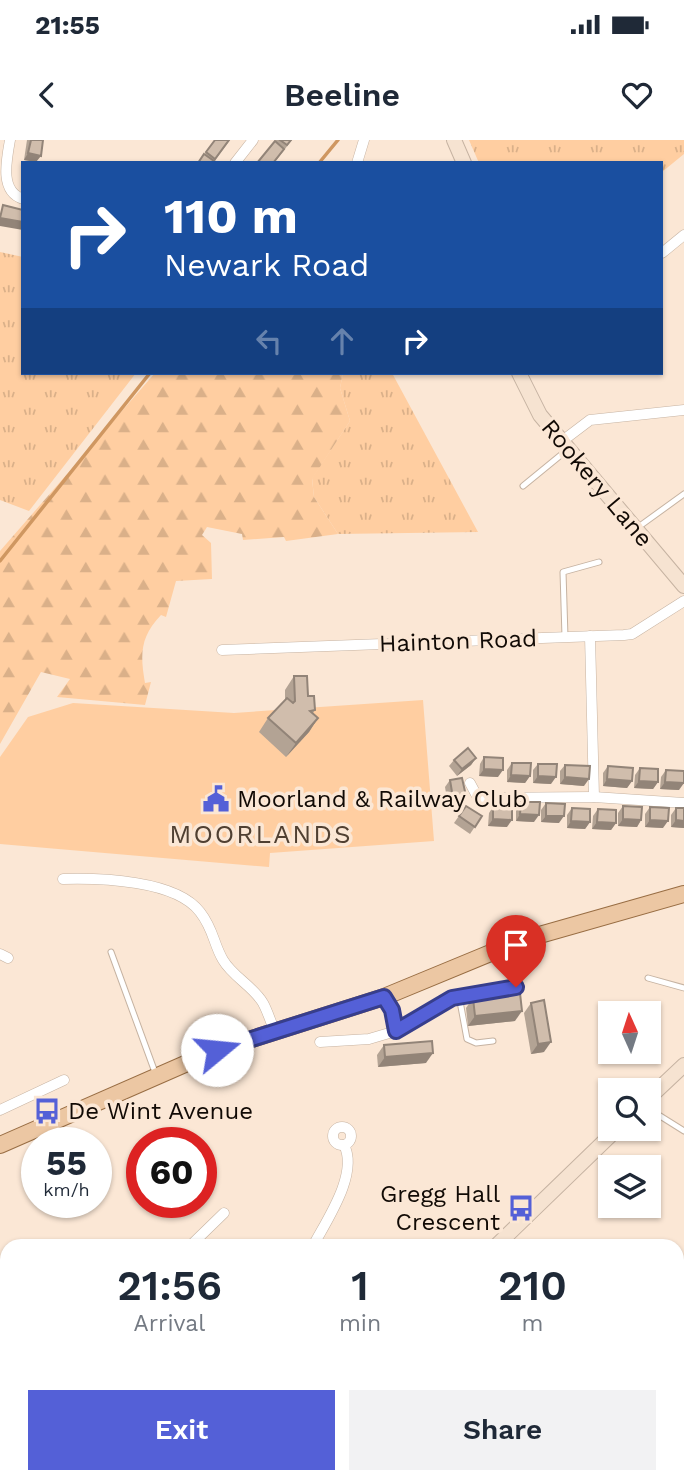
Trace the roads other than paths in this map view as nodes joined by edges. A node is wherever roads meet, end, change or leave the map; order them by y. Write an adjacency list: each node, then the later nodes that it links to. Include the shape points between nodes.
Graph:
1 (10, 140): 8 (street, via 3,184)
2 (253, 140): 5 (street)
3 (364, 140): 6 (street)
4 (454, 140): 7 (street)
5 (237, 161)
6 (357, 161)
7 (463, 161)
8 (21, 198)
9 (684, 235): 10 (street)
10 (663, 252)
11 (520, 375): 13 (street, Rookery Lane, via 540,415)
12 (684, 410): 13 (street, via 590,421)
13 (564, 446): 14 (lane); 16 (street, Rookery Lane)
14 (523, 486)
15 (684, 495): 16 (lane)
16 (635, 530): 18 (street, Rookery Lane)
17 (600, 562): 21 (lane, via 563,572)
18 (684, 586)
19 (684, 601): 20 (street, Hainton Road, via 632,634)
20 (590, 636): 21 (street, Hainton Road); 24 (street)
21 (565, 637): 22 (street, Hainton Road)
22 (222, 650)
23 (470, 783): 24 (street, via 478,798)
24 (594, 797): 25 (street)
25 (684, 803)
26 (63, 879): 35 (street, via 151,886 198,908 214,932 223,959 262,1001)
27 (684, 894): 33 (main road, via 522,940)
28 (111, 952): 39 (lane)
29 (648, 978): 31 (lane)
30 (516, 987): 32 (street)
31 (684, 988)
32 (459, 996): 34 (street); 36 (lane, via 467,1039)
33 (384, 997): 34 (street); 35 (main road)
34 (396, 1031): 37 (street, via 369,1039)
35 (275, 1032): 39 (main road)
36 (493, 1041)
37 (320, 1042)
38 (684, 1065): 41 (street)
39 (156, 1075): 45 (main road)
40 (64, 1080): 42 (street)
41 (661, 1087)
42 (0, 1110)
43 (661, 1117): 44 (lane)
44 (684, 1131)
45 (1, 1141)
46 (605, 1141): 51 (street)
47 (344, 1145): 50 (street, via 347,1160 338,1201)
48 (224, 1213): 49 (street)
49 (197, 1239)
50 (317, 1239)
51 (503, 1239)

